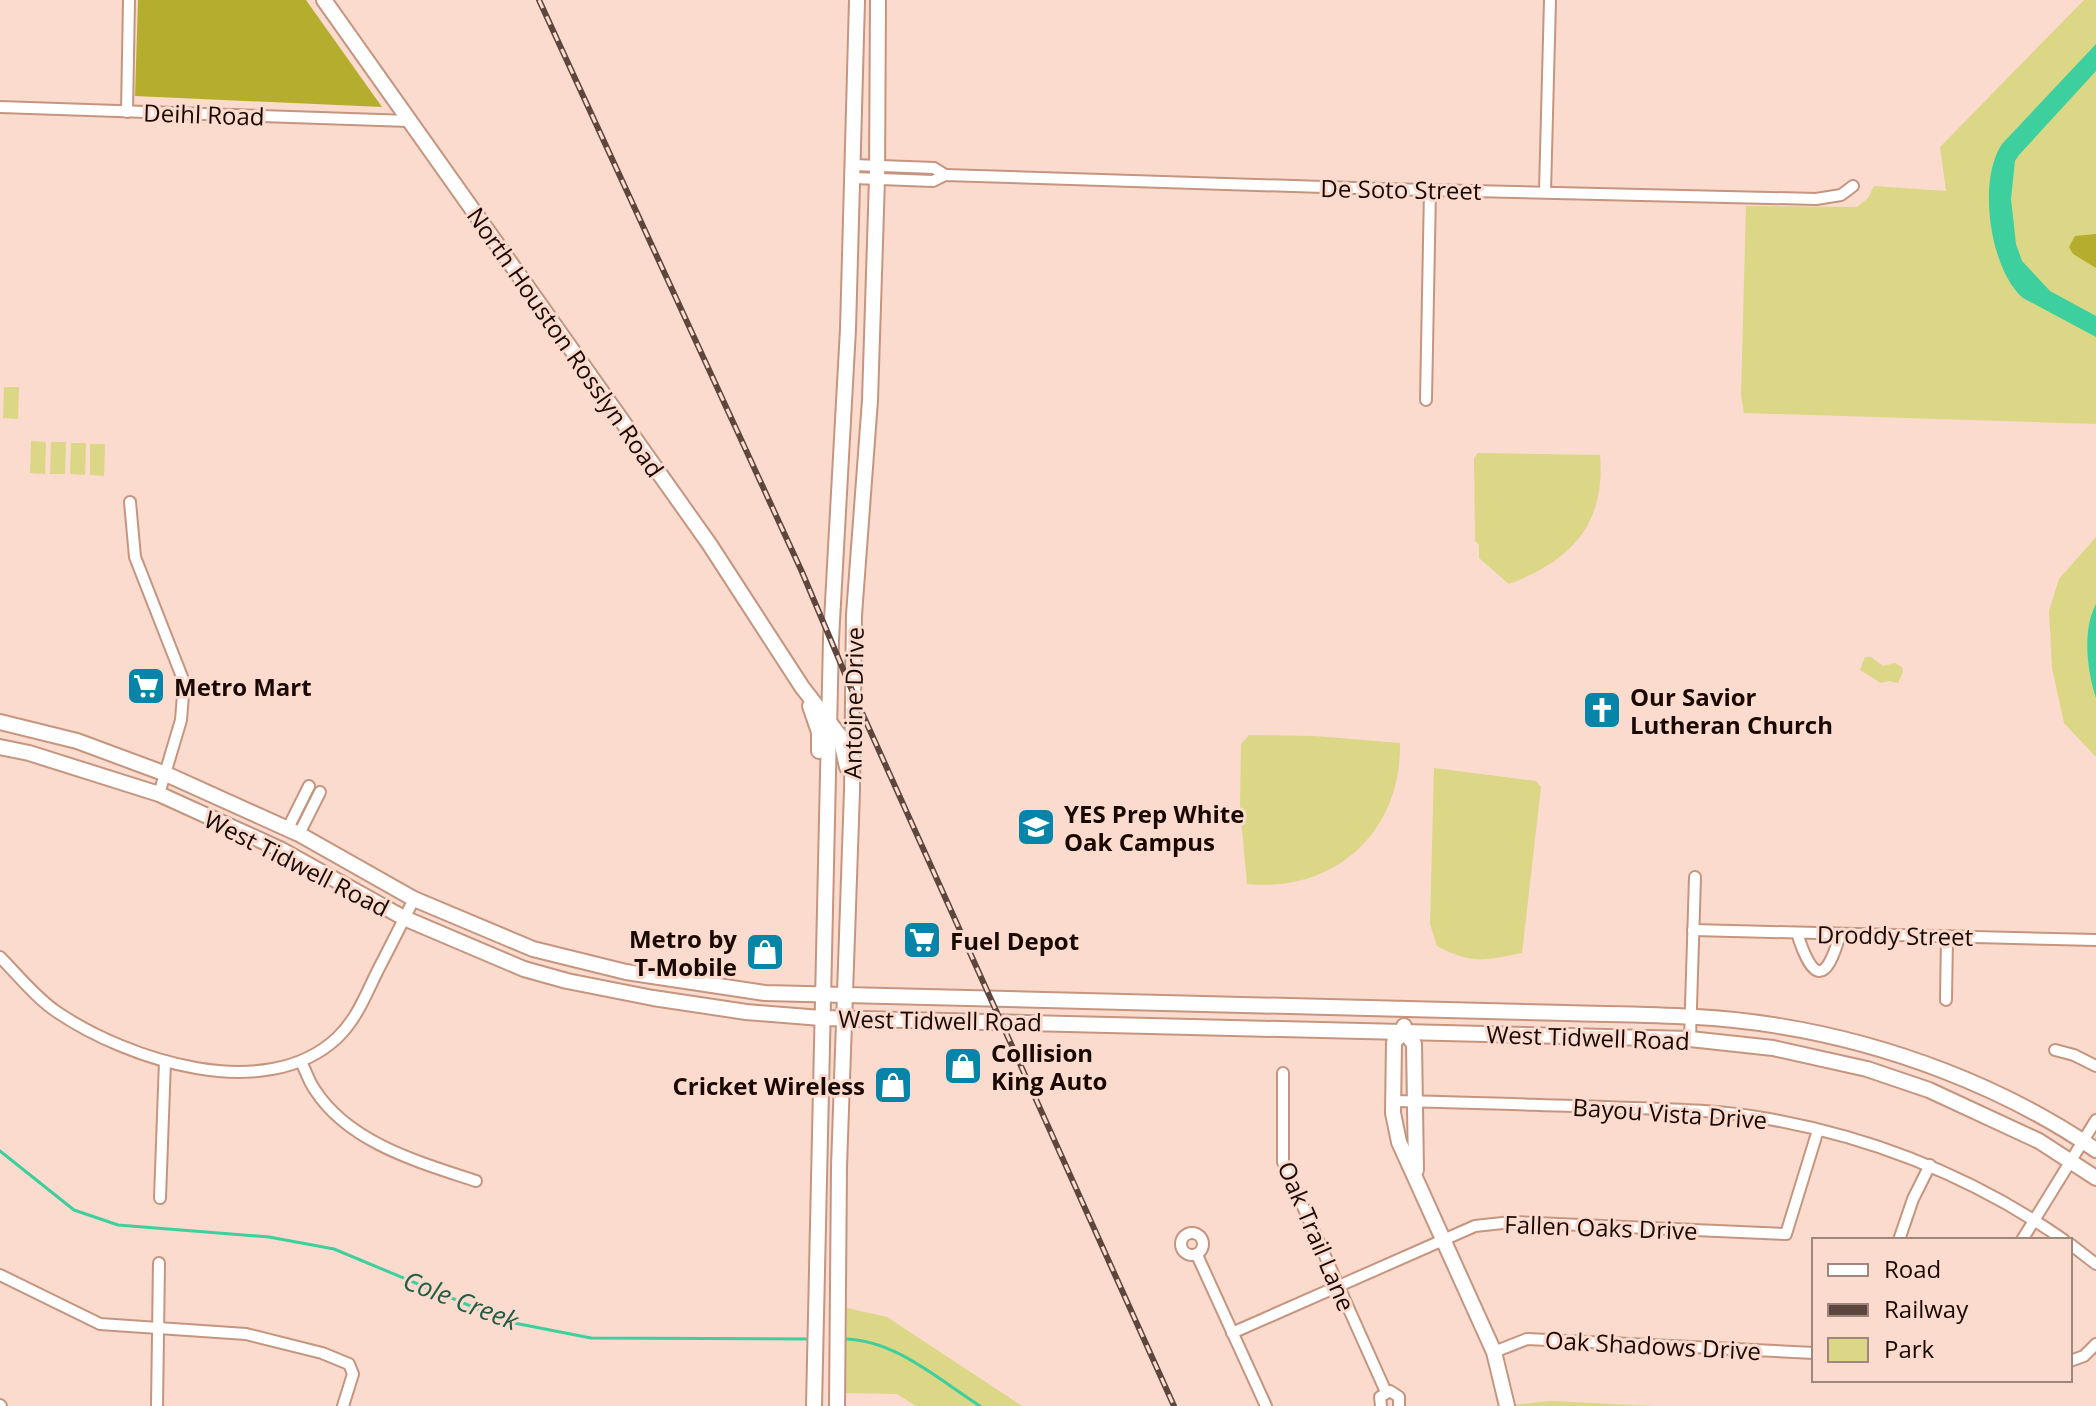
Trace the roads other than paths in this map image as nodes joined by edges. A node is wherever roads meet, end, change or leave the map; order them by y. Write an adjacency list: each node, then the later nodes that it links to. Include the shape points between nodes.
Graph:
1 (129, 0): 7 (street)
2 (324, 0): 8 (main road, North Houston Rosslyn Road)
3 (857, 0): 9 (main road, Antoine Drive)
4 (878, 0): 10 (main road, Antoine Drive)
5 (1550, 0): 13 (street)
6 (0, 107): 7 (street, Deihl Road)
7 (127, 112): 8 (street, Deihl Road)
8 (409, 121): 17 (main road, North Houston Rosslyn Road, via 684,507)
9 (854, 172): 10 (street, De Soto Street); 16 (main road, Antoine Drive)
10 (877, 172): 12 (street, De Soto Street, via 933,181 945,175); 23 (main road, Antoine Drive, via 870,400 854,615)
11 (1853, 186): 13 (street, De Soto Street, via 1841,195 1816,199)
12 (1430, 190): 13 (street, De Soto Street); 14 (street)
13 (1545, 191)
14 (1426, 400)
15 (130, 502): 21 (street, via 135,557 184,682 181,720)
16 (830, 684): 17 (main road, via 819,698); 19 (main road, Antoine Drive)
17 (804, 690): 19 (main road, North Houston Rosslyn Road); 26 (main road, North Houston Rosslyn Road, via 819,732)
18 (0, 722): 21 (main road, West Tidwell Road, via 77,741)
19 (829, 723): 23 (main road, North Houston Rosslyn Road, via 840,736); 26 (main road, Antoine Drive)
20 (0, 747): 25 (main road, West Tidwell Road)
21 (166, 774): 25 (street); 27 (main road, West Tidwell Road)
22 (309, 786): 27 (street)
23 (852, 791): 29 (main road, Antoine Drive)
24 (320, 792): 27 (street)
25 (159, 794): 30 (main road, West Tidwell Road)
26 (826, 810): 28 (main road, Antoine Drive)
27 (293, 831): 30 (main road); 32 (main road, West Tidwell Road)
28 (825, 843): 29 (main road); 42 (main road, Antoine Drive)
29 (849, 845): 43 (main road, Antoine Drive)
30 (282, 850): 33 (main road, West Tidwell Road)
31 (1695, 877): 34 (street)
32 (414, 899): 33 (street); 39 (main road, West Tidwell Road)
33 (404, 918): 41 (main road, West Tidwell Road); 62 (street, via 361,1008 337,1038)
34 (1693, 930): 35 (street, Droddy Street); 50 (street)
35 (1797, 933): 36 (street, Droddy Street); 36 (street, via 1809,963 1820,972 1830,965)
36 (1840, 934): 37 (street, Droddy Street)
37 (1947, 936): 38 (street, Droddy Street); 45 (street)
38 (2096, 940)
39 (533, 949): 41 (street); 42 (main road, West Tidwell Road, via 626,972 765,993)
40 (0, 957): 61 (street, via 55,1011 110,1043)
41 (524, 969): 51 (main road, West Tidwell Road, via 653,998)
42 (823, 995): 43 (main road, West Tidwell Road); 51 (main road, Antoine Drive)
43 (844, 996): 44 (main road, West Tidwell Road); 52 (main road, Antoine Drive)
44 (966, 998): 46 (main road, West Tidwell Road); 53 (main road)
45 (1946, 1000)
46 (1116, 1002): 47 (main road, West Tidwell Road); 54 (main road)
47 (1247, 1005): 48 (main road, West Tidwell Road); 55 (main road)
48 (1405, 1009): 49 (main road, West Tidwell Road); 56 (main road)
49 (1566, 1013): 50 (main road, West Tidwell Road); 57 (main road)
50 (1691, 1017): 58 (street); 59 (main road, West Tidwell Road, via 1778,1025)
51 (821, 1018): 52 (main road, West Tidwell Road); 98 (main road, Antoine Drive)
52 (843, 1018): 53 (main road, West Tidwell Road); 99 (main road, Antoine Drive)
53 (966, 1021): 54 (main road, West Tidwell Road)
54 (1115, 1023): 55 (main road, West Tidwell Road)
55 (1247, 1027): 56 (main road, West Tidwell Road)
56 (1404, 1031): 57 (main road, West Tidwell Road); 66 (main road, via 1394,1042); 67 (main road, via 1414,1044)
57 (1564, 1035): 58 (main road, West Tidwell Road)
58 (1690, 1039): 64 (main road, West Tidwell Road, via 1773,1048)
59 (1873, 1048): 64 (main road); 70 (main road, West Tidwell Road, via 1940,1069 2040,1115)
60 (2055, 1050): 63 (street)
61 (165, 1061): 62 (street, via 224,1071); 77 (street)
62 (301, 1062): 76 (street, via 315,1091 346,1125 381,1146)
63 (2096, 1066)
64 (1867, 1069): 72 (main road, West Tidwell Road, via 2013,1127)
65 (1283, 1073): 88 (street, Oak Trail Lane, via 1283,1162)
66 (1393, 1101): 67 (street, Bayou Vista Drive); 74 (main road, via 1399,1142)
67 (1414, 1101): 69 (street, Bayou Vista Drive, via 1684,1110 1767,1118); 74 (main road)
68 (2096, 1120): 70 (street)
69 (1818, 1130): 73 (street, Bayou Vista Drive); 79 (street, Fallen Oaks Drive, via 1786,1234 1512,1222 1475,1226)
70 (2082, 1141): 71 (main road, West Tidwell Road); 72 (street)
71 (2096, 1150)
72 (2069, 1160): 75 (main road, West Tidwell Road); 78 (street)
73 (1930, 1165): 78 (street, Bayou Vista Drive); 80 (street)
74 (1416, 1174): 79 (main road)
75 (2096, 1178)
76 (476, 1181)
77 (160, 1198)
78 (2034, 1219): 81 (street); 82 (street, Bayou Vista Drive)
79 (1444, 1238): 88 (street, Fallen Oaks Drive); 92 (main road)
80 (1900, 1238)
81 (2023, 1238)
82 (2061, 1238)
83 (2072, 1246): 86 (street)
84 (1197, 1255): 90 (street)
85 (159, 1263): 89 (street)
86 (2096, 1264)
87 (0, 1275): 89 (street, via 100,1324)
88 (1338, 1287): 90 (street, Fallen Oaks Drive); 95 (street, Oak Trail Lane)
89 (158, 1326): 96 (street); 97 (street, via 246,1334 349,1364 353,1374)
90 (1232, 1333): 100 (street)
91 (2096, 1344): 94 (street)
92 (1494, 1352): 93 (street, Oak Shadows Drive, via 1527,1339); 103 (main road)
93 (1812, 1353)
94 (2072, 1360)
95 (1386, 1392): 101 (street); 102 (street, Oak Trail Lane, via 1397,1394)
96 (157, 1406)
97 (343, 1406)
98 (814, 1406)
99 (837, 1406)
100 (1266, 1406)
101 (1381, 1406)
102 (1399, 1406)
103 (1507, 1406)

